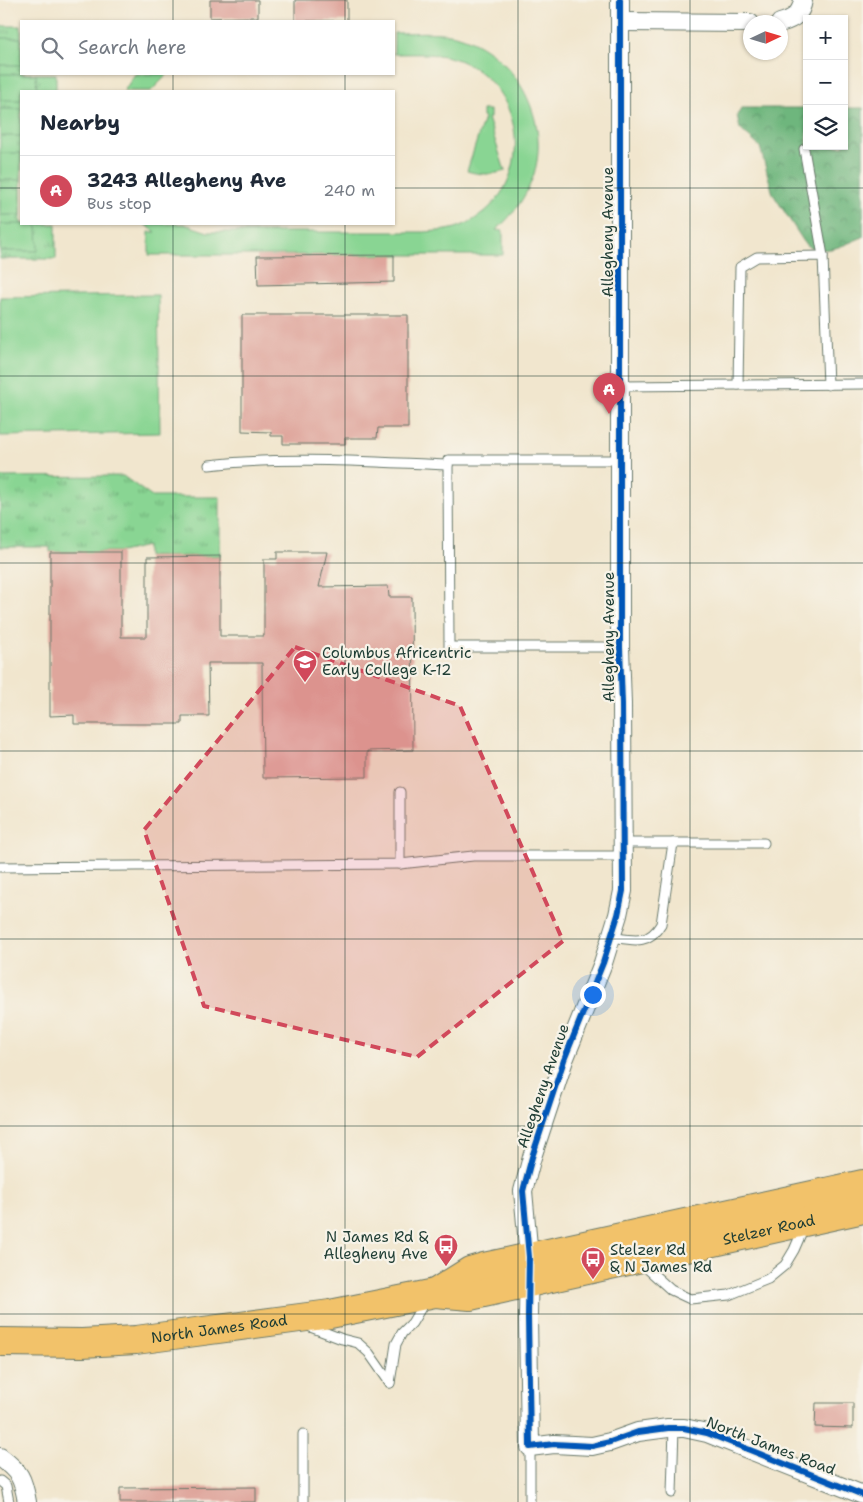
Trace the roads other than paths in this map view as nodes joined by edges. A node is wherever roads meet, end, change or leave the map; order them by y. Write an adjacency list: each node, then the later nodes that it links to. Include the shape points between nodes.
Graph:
1 (620, 0): 4 (street, Allegheny Avenue)
2 (803, 0): 3 (street, via 802,9)
3 (788, 21)
4 (620, 22): 5 (street); 11 (street, Allegheny Avenue)
5 (743, 23)
6 (804, 150): 7 (lane)
7 (823, 256): 9 (lane, via 756,257 740,267); 10 (lane)
8 (863, 384): 10 (lane)
9 (738, 385): 10 (lane); 11 (lane)
10 (828, 385)
11 (621, 386): 12 (street, Allegheny Avenue)
12 (621, 460): 14 (lane, via 448,460); 15 (street, Allegheny Avenue)
13 (209, 465): 14 (lane, via 258,460)
14 (448, 465): 15 (lane, via 449,647)
15 (620, 647): 19 (street, Allegheny Avenue)
16 (400, 792): 20 (lane)
17 (673, 843): 18 (lane); 19 (lane); 22 (lane, via 657,931 644,940)
18 (764, 843)
19 (622, 849): 20 (lane, via 473,856); 22 (street, Allegheny Avenue, via 623,891)
20 (400, 864): 21 (lane)
21 (0, 867)
22 (611, 938): 26 (street, Allegheny Avenue, via 564,1060 523,1191)
23 (863, 1184): 26 (main road, Stelzer Road)
24 (863, 1209): 25 (main road, Stelzer Road)
25 (805, 1222): 27 (main road, Stelzer Road); 27 (lane, via 784,1266 768,1279 729,1295 690,1299 671,1290)
26 (529, 1257): 28 (street); 29 (main road, North James Road, via 470,1271)
27 (637, 1260): 28 (main road, Stelzer Road)
28 (528, 1284): 29 (main road, North James Road, via 470,1296); 34 (street)
29 (432, 1294): 30 (main road, North James Road); 30 (lane, via 396,1344 390,1383 358,1343)
30 (294, 1320): 31 (main road, North James Road, via 136,1340)
31 (0, 1342)
32 (674, 1428): 34 (street, North James Road, via 638,1432 592,1446 554,1444); 37 (lane); 38 (street, North James Road, via 707,1432)
33 (303, 1434): 41 (lane)
34 (530, 1447): 42 (lane)
35 (0, 1457): 40 (street, via 16,1469 24,1485)
36 (0, 1481): 39 (lane, via 6,1486)
37 (672, 1493)
38 (863, 1495)
39 (9, 1502)
40 (27, 1502)
41 (303, 1502)
42 (530, 1502)

